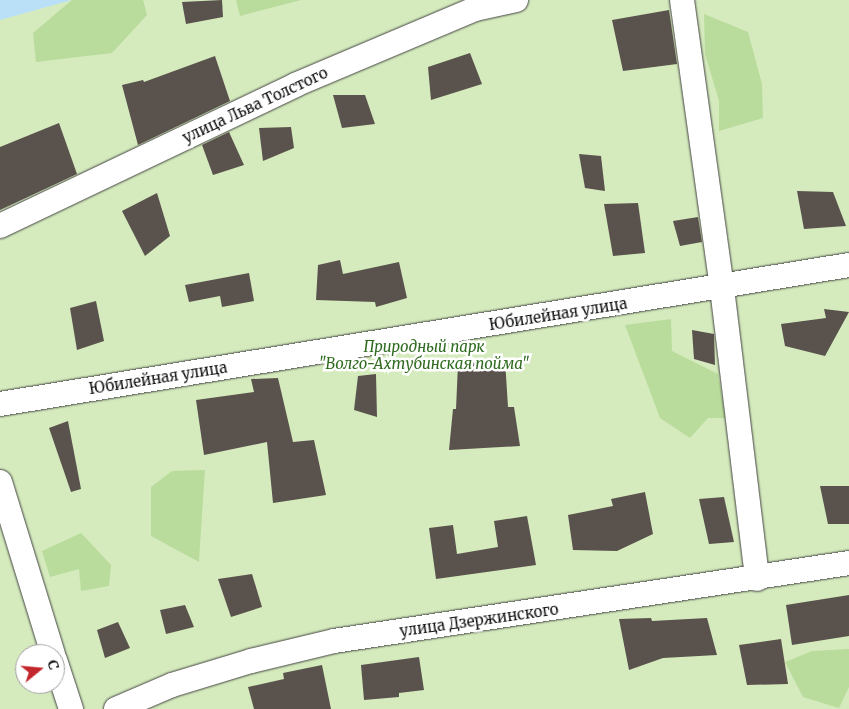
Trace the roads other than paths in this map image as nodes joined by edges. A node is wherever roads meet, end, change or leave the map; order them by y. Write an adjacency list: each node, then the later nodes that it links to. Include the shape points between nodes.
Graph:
1 (516, 0): 3 (street, улица Льва Толстого, via 475,9 295,85)
2 (682, 0): 5 (street)
3 (0, 226)
4 (849, 265): 5 (street, Юбилейная улица)
5 (722, 288): 6 (street, Юбилейная улица); 10 (street)
6 (0, 404)
7 (0, 482): 8 (street)
8 (7, 531): 11 (street)
9 (849, 563): 10 (street, улица Дзержинского)
10 (756, 579): 14 (street, улица Дзержинского, via 334,641 172,685)
11 (49, 644)
12 (65, 691): 13 (street)
13 (71, 709)
14 (116, 709)

